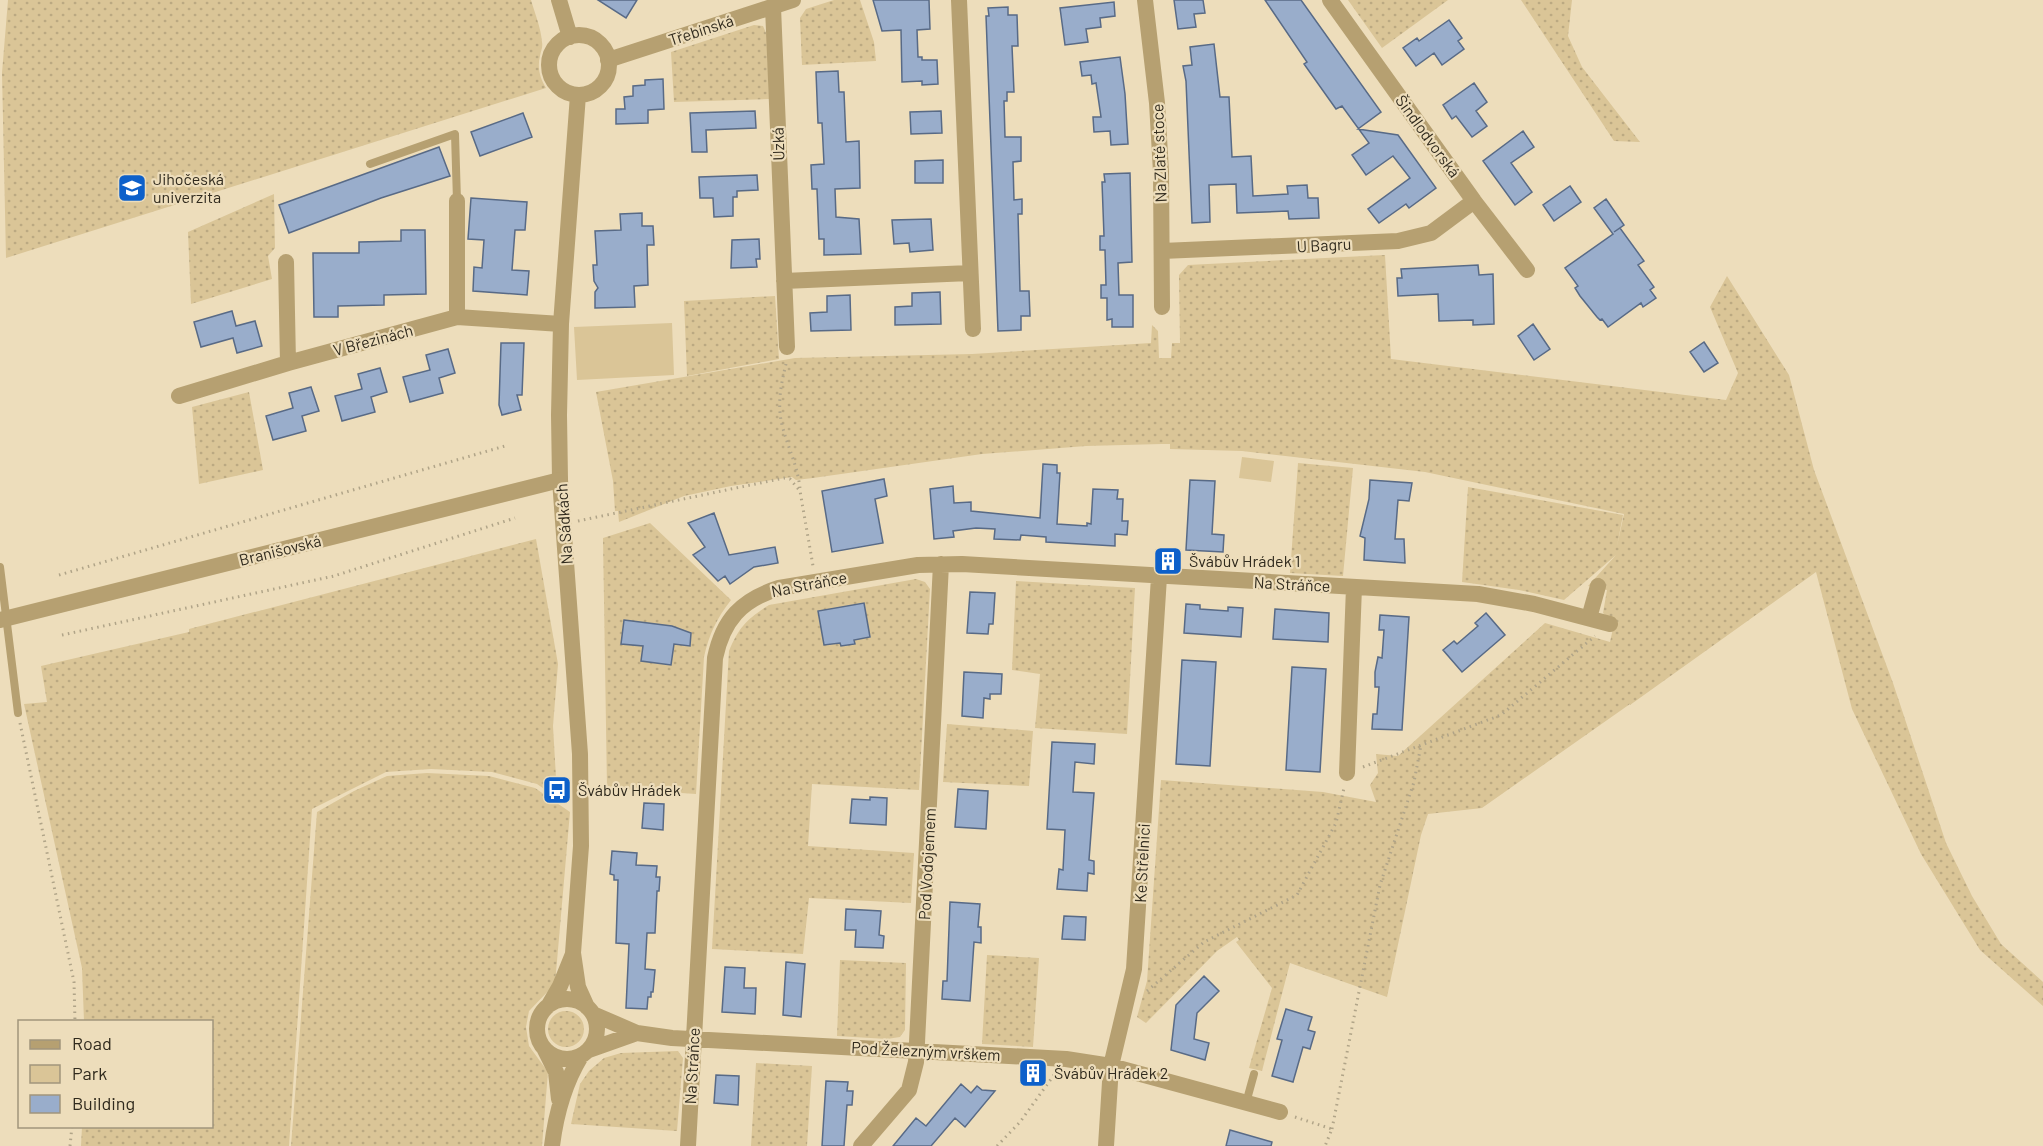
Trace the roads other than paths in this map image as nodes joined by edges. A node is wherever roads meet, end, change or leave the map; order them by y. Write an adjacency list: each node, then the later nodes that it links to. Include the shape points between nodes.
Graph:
1 (559, 0): 7 (street)
2 (793, 0): 6 (street, Třebínská)
3 (959, 0): 16 (street)
4 (1145, 0): 13 (street, Na Zlaté stoce, via 1157,103)
5 (1330, 0): 12 (street, Šindlodvorská)
6 (773, 7): 8 (street, Třebínská); 17 (street, Úzká)
7 (570, 37): 8 (street, via 590,37 605,51); 9 (street, via 555,47 549,65 554,82)
8 (608, 60): 9 (street, via 601,85)
9 (578, 95): 20 (street, Na Sádkách)
10 (370, 164): 11 (lane, via 455,134)
11 (457, 201): 19 (street)
12 (1474, 201): 13 (street, U Bagru, via 1431,233 1398,241); 15 (street, Šindlodvorská)
13 (1162, 251): 18 (street, Na Zlaté stoce)
14 (286, 262): 23 (street)
15 (1527, 270)
16 (970, 273): 17 (street); 21 (street)
17 (784, 281): 22 (street, Úzká)
18 (1162, 307)
19 (457, 317): 20 (street, V Březinách); 23 (street, V Březinách)
20 (561, 324): 25 (street, Na Sádkách)
21 (973, 329)
22 (787, 347)
23 (288, 363): 24 (street, V Březinách)
24 (179, 396)
25 (560, 480): 32 (street, Branišovská); 36 (street, Na Sádkách, via 580,754 581,846)
26 (941, 564): 28 (street, Na Stráňce); 40 (street, Na Stráňce, via 763,593 726,624 715,658); 42 (street, Pod Vodojemem)
27 (0, 567): 32 (lane)
28 (1159, 577): 30 (street, Na Stráňce); 44 (street, Ke Střelnici, via 1138,928 1134,969)
29 (1598, 586): 31 (street)
30 (1354, 587): 31 (street, Na Stráňce, via 1478,594); 35 (street, Na Stráňce)
31 (1589, 618): 33 (street, Na Stráňce)
32 (3, 620): 34 (lane)
33 (1610, 624)
34 (18, 713)
35 (1347, 773)
36 (573, 953): 37 (street, Na Sádkách); 38 (street, Na Sádkách, via 579,987)
37 (549, 1005): 38 (street, via 568,999); 41 (street, via 542,1012 537,1032)
38 (590, 1010): 39 (street, Pod Železným vrškem); 43 (street, via 597,1034)
39 (637, 1034): 40 (street, Pod Železným vrškem); 43 (street, Pod Železným vrškem)
40 (693, 1039): 42 (street, Pod Železným vrškem); 50 (street, Na Stráňce)
41 (545, 1050): 43 (street, via 563,1059); 46 (street, via 556,1072)
42 (917, 1050): 44 (street, Pod Železným vrškem, via 1066,1059); 51 (street, Pod Vodojemem, via 909,1090)
43 (585, 1053): 46 (street, via 570,1074)
44 (1112, 1066): 47 (street, Pod Železným vrškem); 52 (street, Ke Střelnici)
45 (1254, 1074): 47 (lane)
46 (559, 1103): 49 (street)
47 (1246, 1103): 48 (street, Pod Železným vrškem)
48 (1280, 1112)
49 (552, 1146)
50 (688, 1146)
51 (861, 1146)
52 (1106, 1146)

